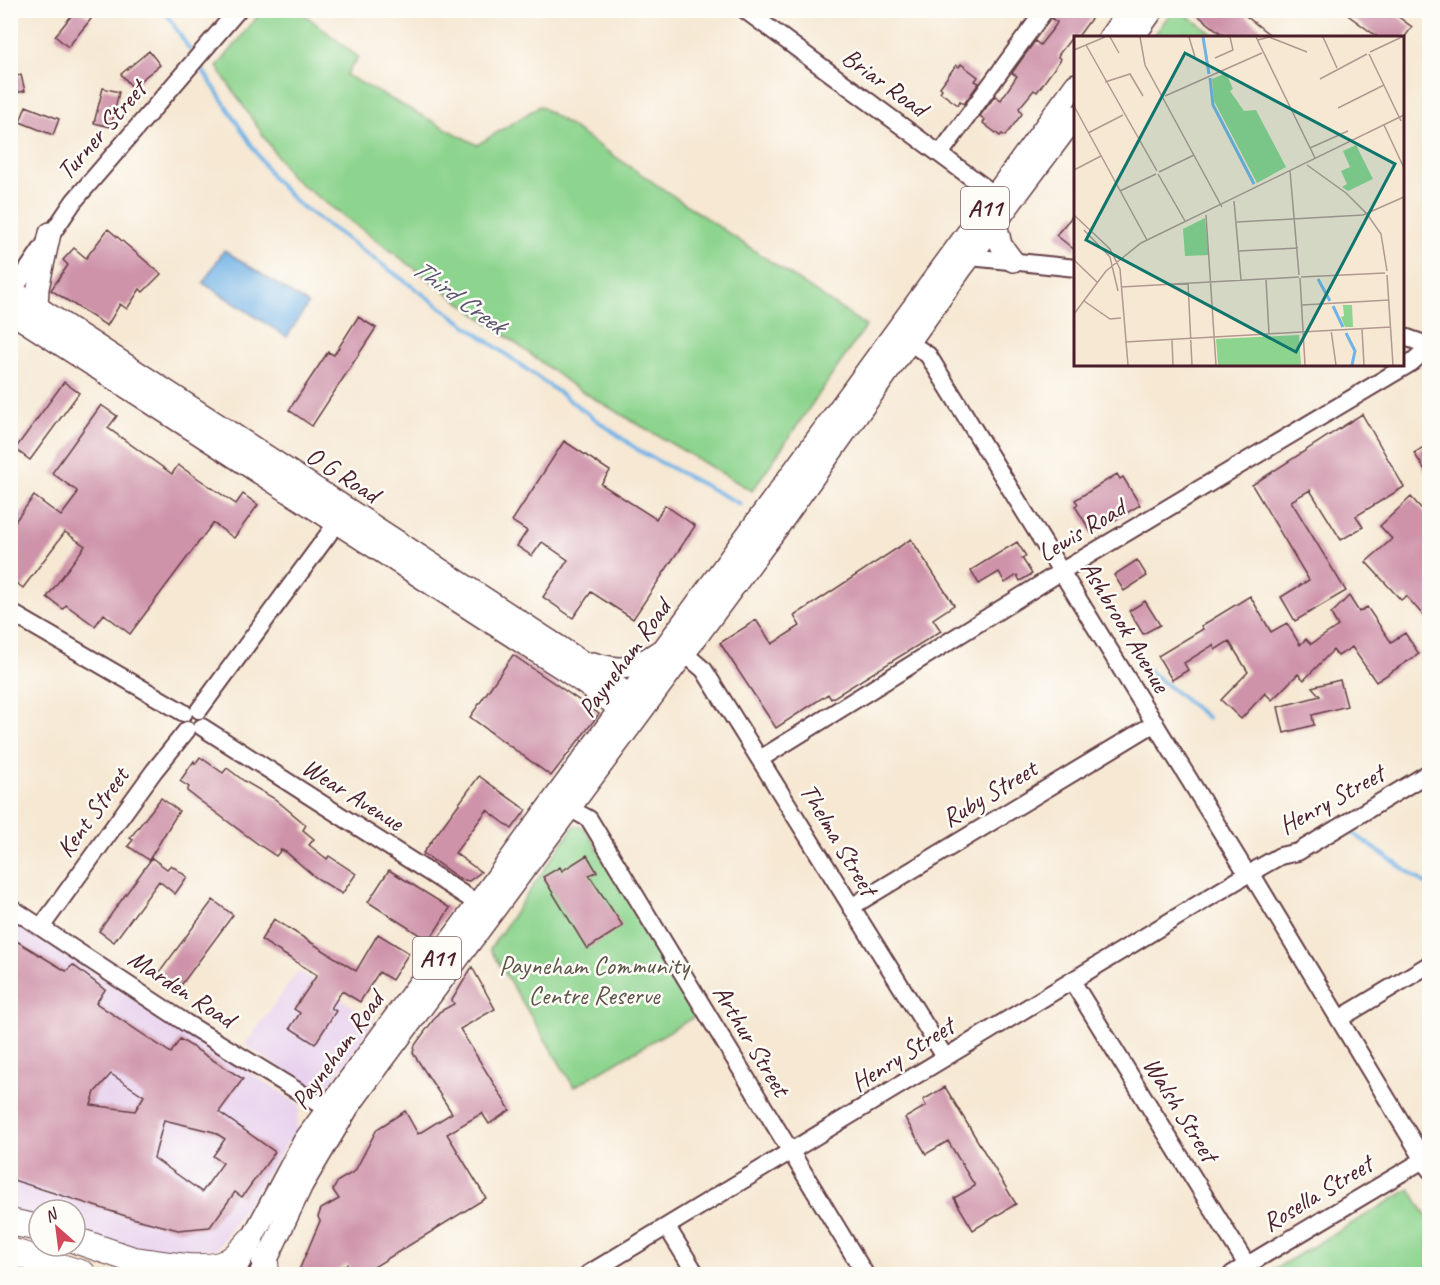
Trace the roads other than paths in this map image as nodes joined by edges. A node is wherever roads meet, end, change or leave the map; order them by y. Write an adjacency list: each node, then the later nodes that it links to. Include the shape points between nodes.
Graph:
1 (238, 10): 16 (street, Turner Street)
2 (745, 10): 11 (street, Briar Road)
3 (1045, 10): 11 (street)
4 (1129, 10): 6 (main road)
5 (1153, 10): 7 (main road)
6 (1110, 36)
7 (1134, 36)
8 (1074, 87): 12 (main road, Payneham Road / A11)
9 (1074, 119): 10 (main road, Payneham Road / A11)
10 (1058, 139): 12 (main road, via 1041,137); 14 (main road, Payneham Road / A11)
11 (940, 154): 13 (street, Briar Road)
12 (1023, 156): 13 (main road, Payneham Road / A11)
13 (995, 195): 15 (main road, Payneham Road / A11)
14 (996, 223): 17 (main road, Payneham Road / A11); 18 (main road, via 1001,245)
15 (970, 229): 17 (main road); 20 (main road, Payneham Road / A11)
16 (50, 233): 21 (street, Turner Street); 22 (main road)
17 (970, 257): 18 (street); 20 (main road, via 950,264); 24 (main road, Payneham Road / A11)
18 (1013, 261): 19 (street)
19 (1074, 268)
20 (934, 279): 24 (main road, Payneham Road / A11)
21 (11, 291): 22 (main road, O G Road)
22 (37, 307): 27 (main road, O G Road)
23 (10, 312): 27 (main road, O G Road)
24 (903, 337): 28 (street, Ashbrook Avenue, via 928,355); 30 (main road, Payneham Road / A11, via 776,530)
25 (1404, 337): 26 (street)
26 (1429, 346): 28 (street, Lewis Road, via 1410,363)
27 (342, 516): 31 (main road, O G Road); 32 (main road, O G Road); 33 (street)
28 (1062, 571): 34 (street, Ashbrook Avenue); 36 (street, Lewis Road)
29 (10, 612): 33 (street)
30 (676, 649): 31 (main road, via 626,669 610,669); 32 (main road, Payneham Road / A11); 36 (street, Thelma Street, via 704,670)
31 (578, 658): 32 (main road, O G Road)
32 (633, 707): 38 (main road, Payneham Road / A11); 40 (main road, Payneham Road / A11)
33 (192, 711): 35 (street, via 204,719)
34 (1155, 723): 39 (street, Ashbrook Avenue); 42 (street, Ruby Street)
35 (194, 729): 40 (street, Wear Avenue); 43 (street, Kent Street, via 154,771)
36 (760, 759): 42 (street, Thelma Street)
37 (1430, 772): 39 (street, Henry Street, via 1298,852 1280,856)
38 (569, 808): 49 (street, Arthur Street, via 589,819); 57 (main road, Payneham Road / A11, via 349,1106)
39 (1249, 873): 45 (street, Henry Street); 46 (street, Ashbrook Avenue)
40 (477, 903): 48 (main road, Payneham Road / A11)
41 (10, 907): 43 (street, Marden Road)
42 (851, 907): 47 (street, Thelma Street)
43 (42, 926): 48 (street, Marden Road, via 186,1023)
44 (1430, 964): 46 (street)
45 (1072, 981): 47 (street, Henry Street); 58 (street, Walsh Street)
46 (1339, 1019): 50 (street, Ashbrook Avenue)
47 (945, 1057): 49 (street, Henry Street)
48 (327, 1109): 57 (main road, Payneham Road / A11, via 304,1142)
49 (791, 1153): 53 (street, Henry Street); 64 (street, Arthur Street)
50 (1427, 1162): 58 (street, Rosella Street)
51 (10, 1222): 52 (highway)
52 (27, 1226)
53 (667, 1227): 62 (street, Henry Street); 63 (street)
54 (87, 1244): 56 (highway)
55 (10, 1251): 59 (highway)
56 (134, 1260): 57 (highway, via 192,1267); 60 (highway)
57 (260, 1263): 61 (main road, Payneham Road / A11)
58 (1247, 1265): 65 (street, Rosella Street)
59 (83, 1275)
60 (171, 1275)
61 (233, 1275)
62 (588, 1275)
63 (696, 1275)
64 (866, 1275)
65 (1232, 1275)

